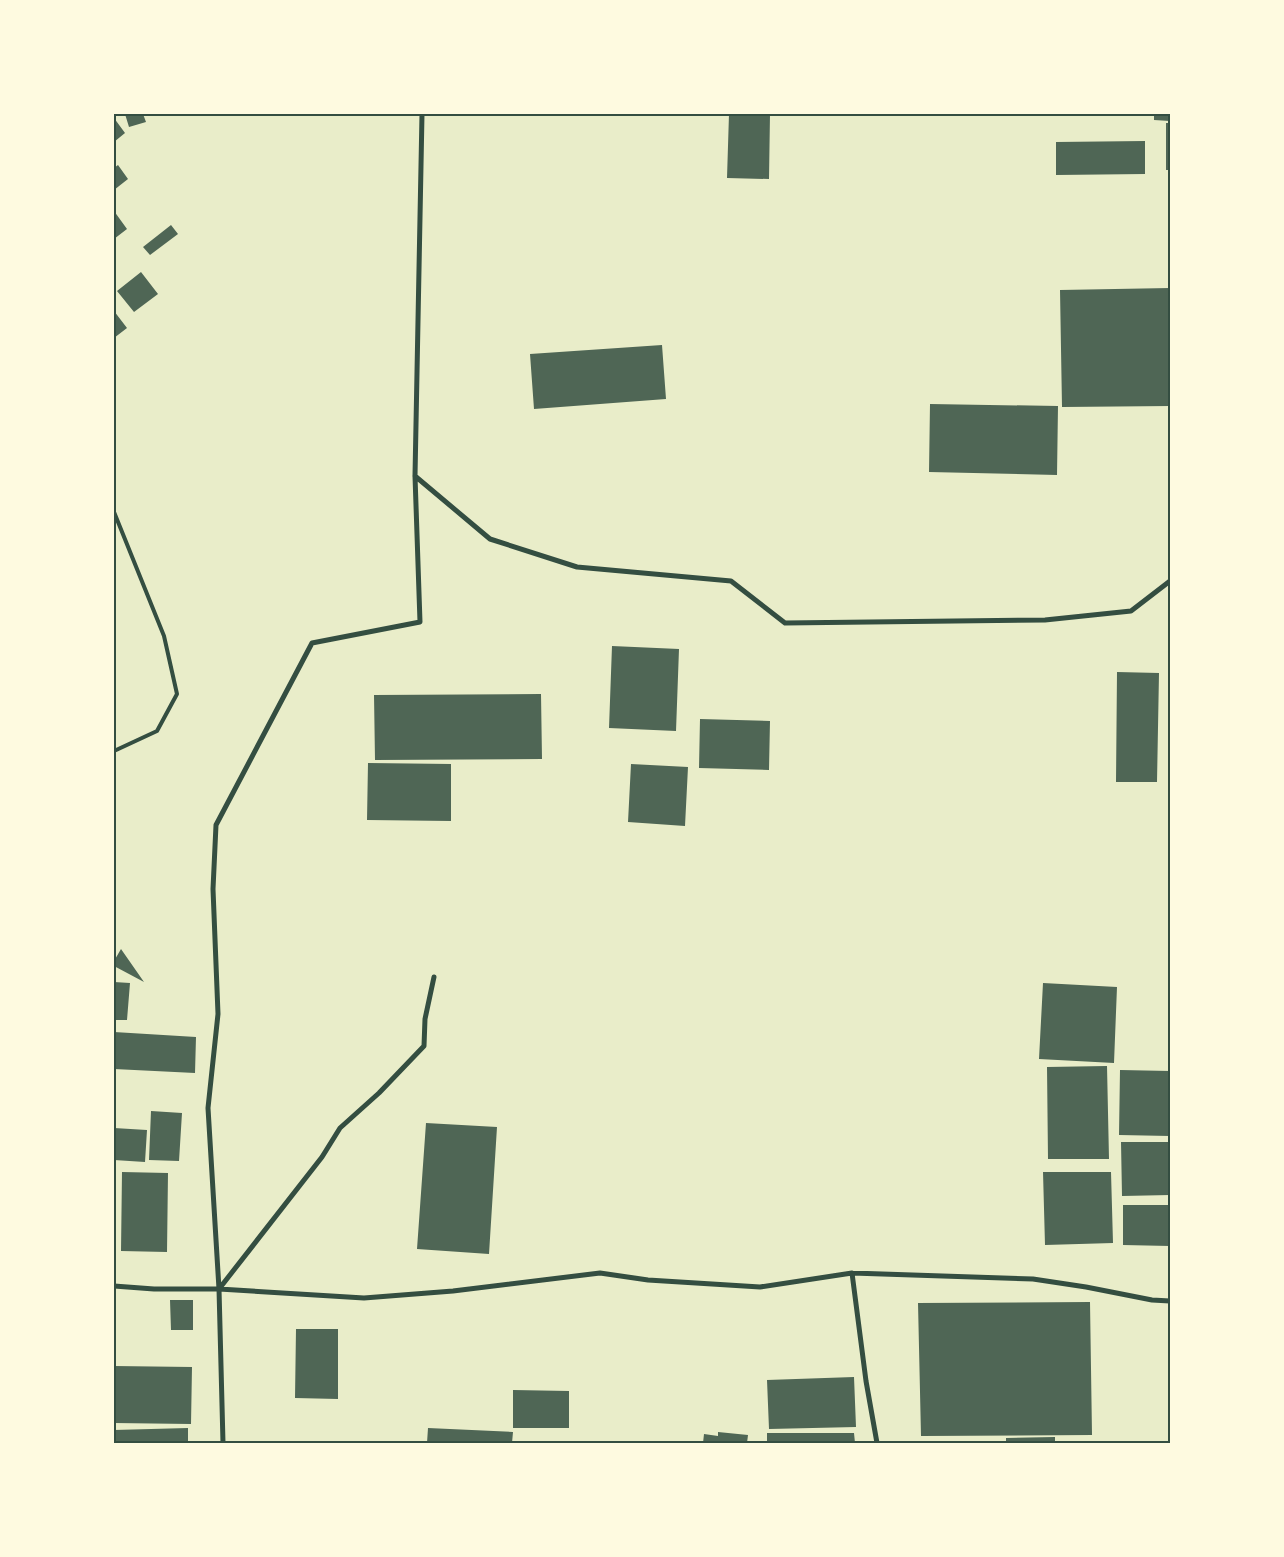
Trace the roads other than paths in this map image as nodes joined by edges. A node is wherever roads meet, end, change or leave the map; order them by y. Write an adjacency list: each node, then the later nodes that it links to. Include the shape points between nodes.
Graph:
1 (422, 114): 2 (street)
2 (415, 476): 4 (street, via 490,539 577,567 731,581 785,623 1045,620 1131,611); 9 (street, via 420,622 312,643 216,825 213,889 218,1014 208,1108)
3 (114, 512): 5 (lane, via 164,636 177,694 156,731)
4 (1170, 580)
5 (114, 751)
6 (434, 977): 9 (street, via 425,1019 424,1046 340,1128 322,1157)
7 (852, 1273): 9 (street, via 760,1287 648,1280 600,1273 453,1292 364,1298); 10 (street, via 1033,1279); 12 (street)
8 (114, 1286): 9 (street)
9 (219, 1289): 11 (street)
10 (1170, 1301)
11 (223, 1443)
12 (877, 1443)

